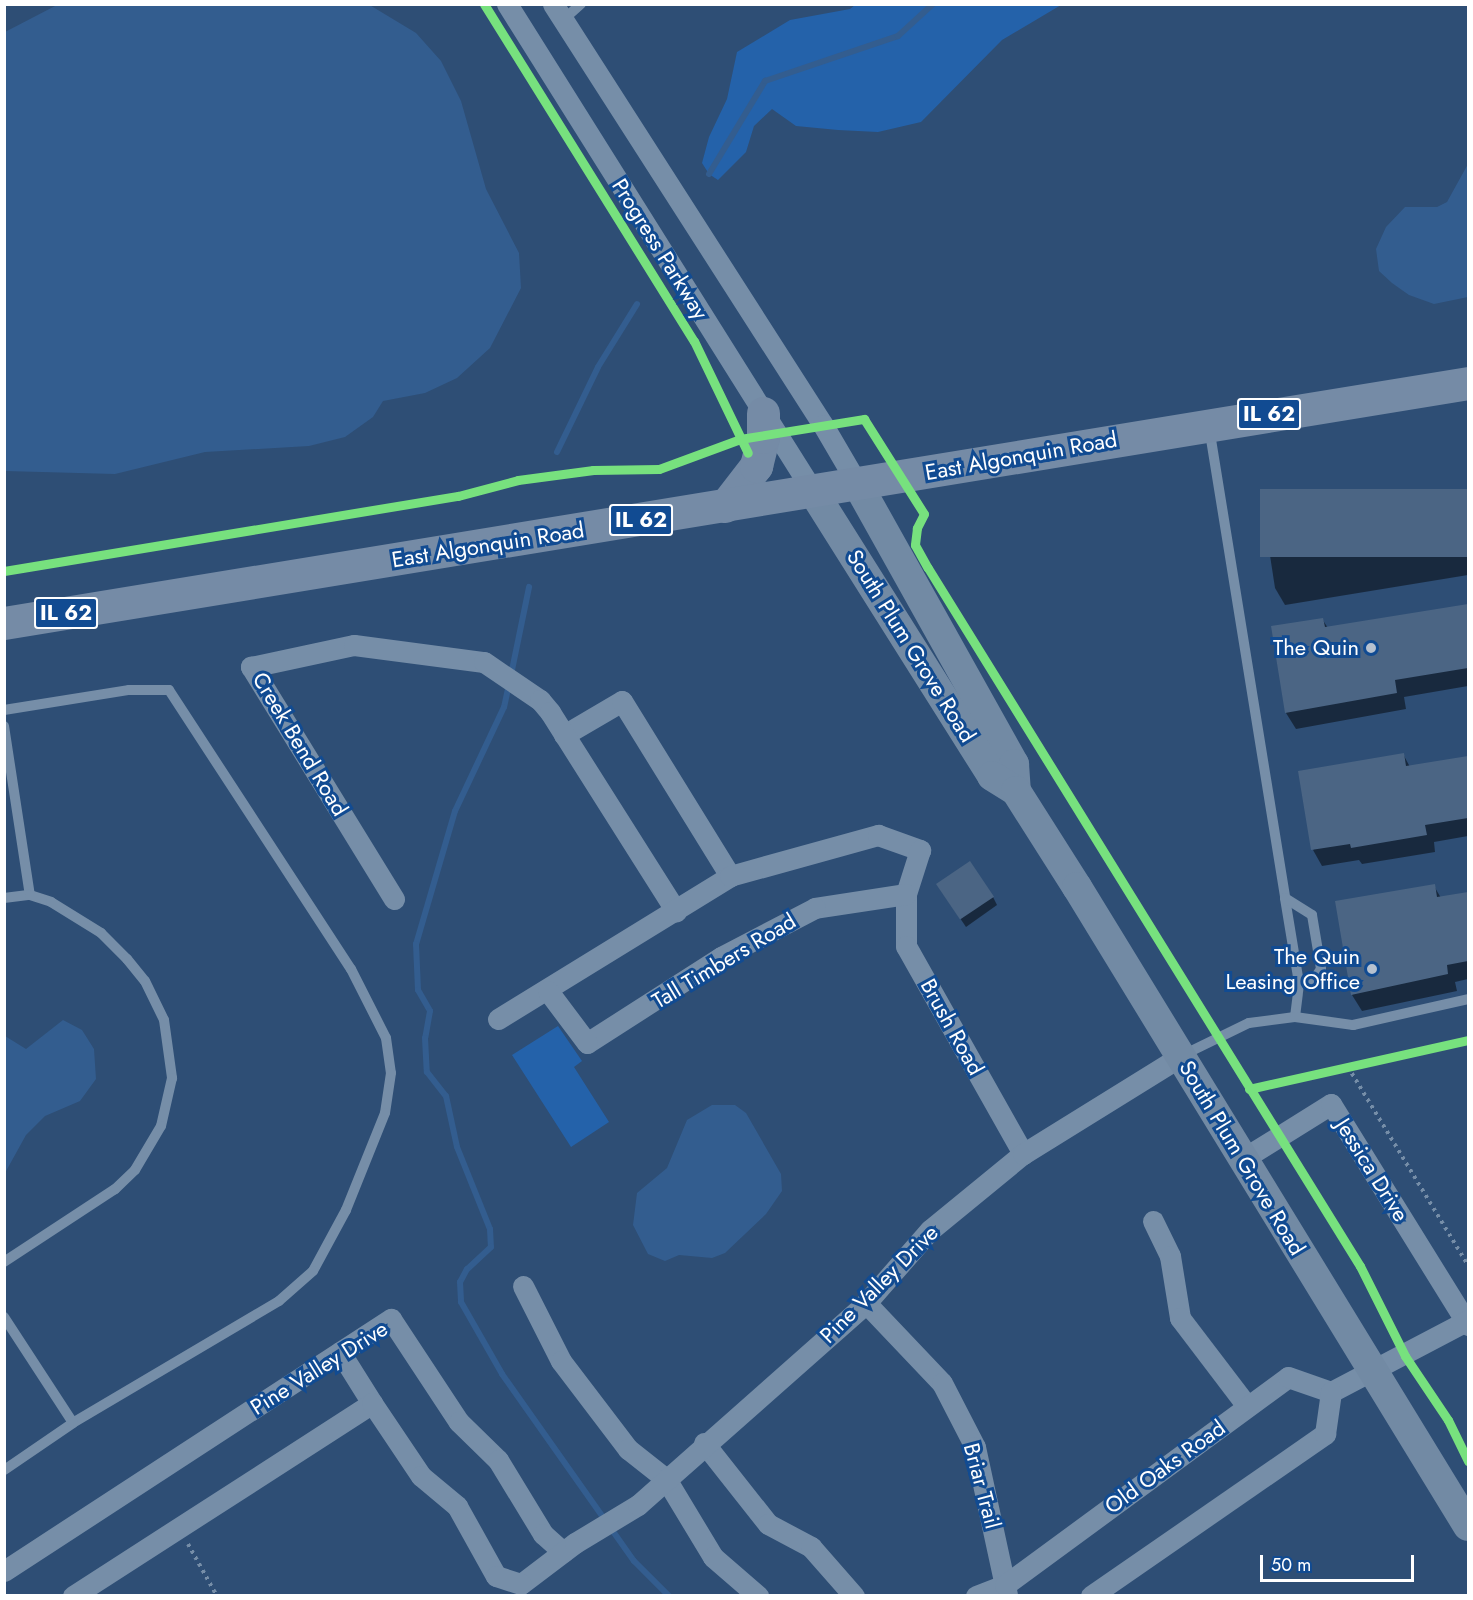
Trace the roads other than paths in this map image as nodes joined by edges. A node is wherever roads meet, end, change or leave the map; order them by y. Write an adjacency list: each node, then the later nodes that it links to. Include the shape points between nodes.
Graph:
1 (507, 4): 5 (street, Progress Parkway)
2 (581, 4): 3 (lane)
3 (558, 12): 7 (street, Progress Parkway)
4 (1468, 384): 6 (main road, East Algonquin Road / IL 62)
5 (763, 413): 8 (street, Progress Parkway); 9 (main road, via 763,437 756,466)
6 (1208, 424): 7 (main road, East Algonquin Road / IL 62); 19 (lane)
7 (858, 485): 8 (main road, East Algonquin Road / IL 62); 14 (street, South Plum Grove Road, via 1014,764)
8 (814, 493): 9 (main road, East Algonquin Road / IL 62); 14 (street, South Plum Grove Road, via 992,776)
9 (725, 506): 10 (main road, East Algonquin Road / IL 62)
10 (4, 623)
11 (4, 710): 41 (lane, via 129,690 169,690 351,969 386,1038 391,1073 385,1113 346,1210 313,1271 279,1301)
12 (4, 726): 17 (lane)
13 (564, 735): 15 (street, via 622,701); 20 (street, Creek Bend Road, via 540,700 484,662 354,645 251,667); 21 (street, Creek Bend Road)
14 (1016, 791): 27 (street, South Plum Grove Road)
15 (730, 876): 16 (street, via 878,835 920,850); 21 (street)
16 (906, 894): 23 (street, Tall Timbers Road, via 815,908 722,957 587,1043); 28 (street, Brush Road, via 906,946)
17 (30, 895): 18 (lane); 31 (lane, via 51,902 101,933 145,981 164,1020 172,1078 161,1126 135,1170 115,1189)
18 (4, 898)
19 (1285, 898): 22 (lane); 22 (lane, via 1312,915 1321,969 1313,981)
20 (394, 899)
21 (676, 911): 23 (street)
22 (1299, 983): 25 (lane)
23 (548, 991): 26 (street)
24 (1468, 999): 25 (lane, via 1353,1025)
25 (1295, 1017): 27 (lane, via 1249,1023)
26 (498, 1019)
27 (1180, 1056): 28 (street, Pine Valley Drive); 29 (street, South Plum Grove Road)
28 (1023, 1154): 33 (street, Pine Valley Drive, via 930,1230)
29 (1241, 1160): 35 (street, Jessica Drive, via 1331,1104); 37 (street, South Plum Grove Road)
30 (1153, 1221): 40 (street, via 1170,1256 1180,1318)
31 (4, 1262)
32 (524, 1286): 44 (street, via 561,1361 628,1449)
33 (866, 1303): 42 (street, Pine Valley Drive); 49 (street, Briar Trail, via 942,1383 975,1447)
34 (4, 1317): 41 (lane)
35 (1468, 1322): 37 (street)
36 (340, 1352): 39 (street, Pine Valley Drive); 46 (street, Pine Valley Drive, via 391,1319 459,1422 498,1460 543,1534); 47 (street, Pine Valley Drive)
37 (1371, 1370): 38 (street); 45 (street, South Plum Grove Road)
38 (1331, 1392): 40 (street, Old Oaks Road, via 1288,1377); 54 (street, via 1325,1434)
39 (372, 1404): 48 (street, Pine Valley Drive, via 421,1476 457,1506 496,1576); 50 (street)
40 (1248, 1406): 49 (street, Old Oaks Road)
41 (73, 1423): 43 (lane)
42 (704, 1443): 44 (street, Pine Valley Drive); 52 (street, via 768,1524 811,1547)
43 (4, 1470)
44 (666, 1479): 46 (street, Pine Valley Drive, via 638,1505); 51 (street, via 713,1557)
45 (1468, 1526)
46 (569, 1548): 48 (street, Pine Valley Drive)
47 (4, 1571)
48 (520, 1590)
49 (1006, 1590): 53 (street, Old Oaks Road)
50 (73, 1596)
51 (758, 1596)
52 (854, 1596)
53 (976, 1596)
54 (1091, 1596)

